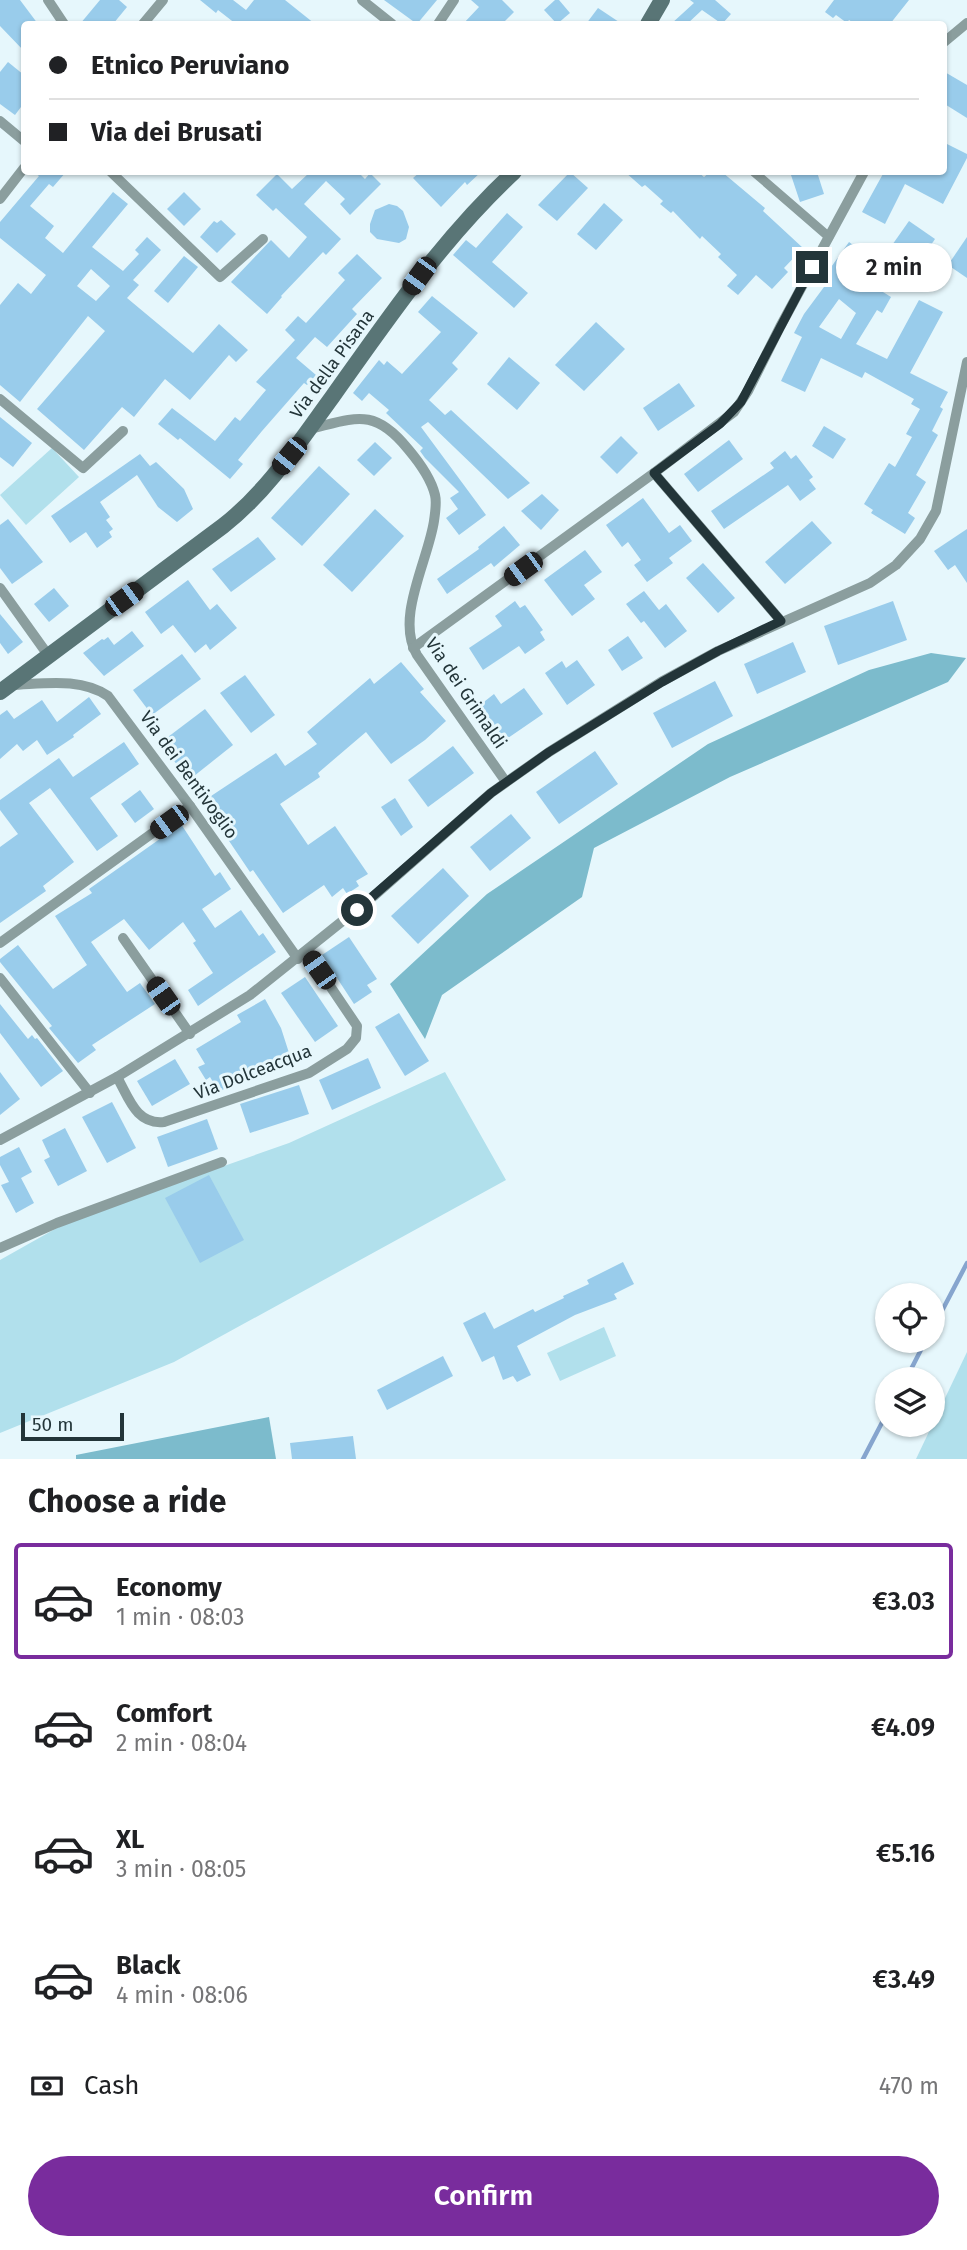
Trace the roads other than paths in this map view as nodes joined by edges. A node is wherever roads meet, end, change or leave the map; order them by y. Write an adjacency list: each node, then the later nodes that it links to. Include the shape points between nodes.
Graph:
1 (48, 0): 6 (street)
2 (163, 0): 7 (street)
3 (362, 0): 8 (street)
4 (454, 0): 9 (street)
5 (662, 0): 10 (main road)
6 (62, 21)
7 (146, 21)
8 (388, 21)
9 (440, 21)
10 (650, 21)
11 (967, 23): 12 (street)
12 (947, 39)
13 (0, 121): 14 (street)
14 (21, 138)
15 (21, 172): 20 (street)
16 (114, 175): 22 (street, via 220,277)
17 (508, 175): 25 (main road, Via della Pisana, via 435,255)
18 (757, 175): 21 (street)
19 (861, 175): 21 (street)
20 (0, 199)
21 (829, 237): 27 (street, via 741,402 720,424)
22 (263, 239)
23 (967, 362): 29 (street, via 939,503 928,528 903,559 881,576)
24 (0, 399): 26 (street, via 83,468)
25 (309, 429): 30 (street, Via dei Grimaldi, via 357,418 377,421 406,446 430,482 435,517 410,612 408,634); 31 (main road, Via della Pisana, via 232,519)
26 (123, 431)
27 (654, 473): 29 (street); 30 (street)
28 (0, 588): 31 (street)
29 (781, 621): 33 (street, via 662,682)
30 (413, 648): 33 (street, Via dei Grimaldi)
31 (48, 655): 32 (main road, Via della Pisana)
32 (5, 689): 34 (street, Via dei Bentivoglio, via 81,684 108,696)
33 (506, 782): 37 (street)
34 (190, 806): 36 (street); 37 (street, Via dei Bentivoglio)
35 (123, 938): 39 (street)
36 (0, 943)
37 (302, 955): 39 (street); 40 (street, Via Dolceacqua, via 358,1026 354,1042 340,1054 294,1079 164,1122 141,1117)
38 (0, 978): 41 (street)
39 (190, 1034): 40 (street)
40 (117, 1077): 41 (street)
41 (90, 1093): 42 (street)
42 (0, 1140)
43 (222, 1162): 44 (street)
44 (0, 1248)

